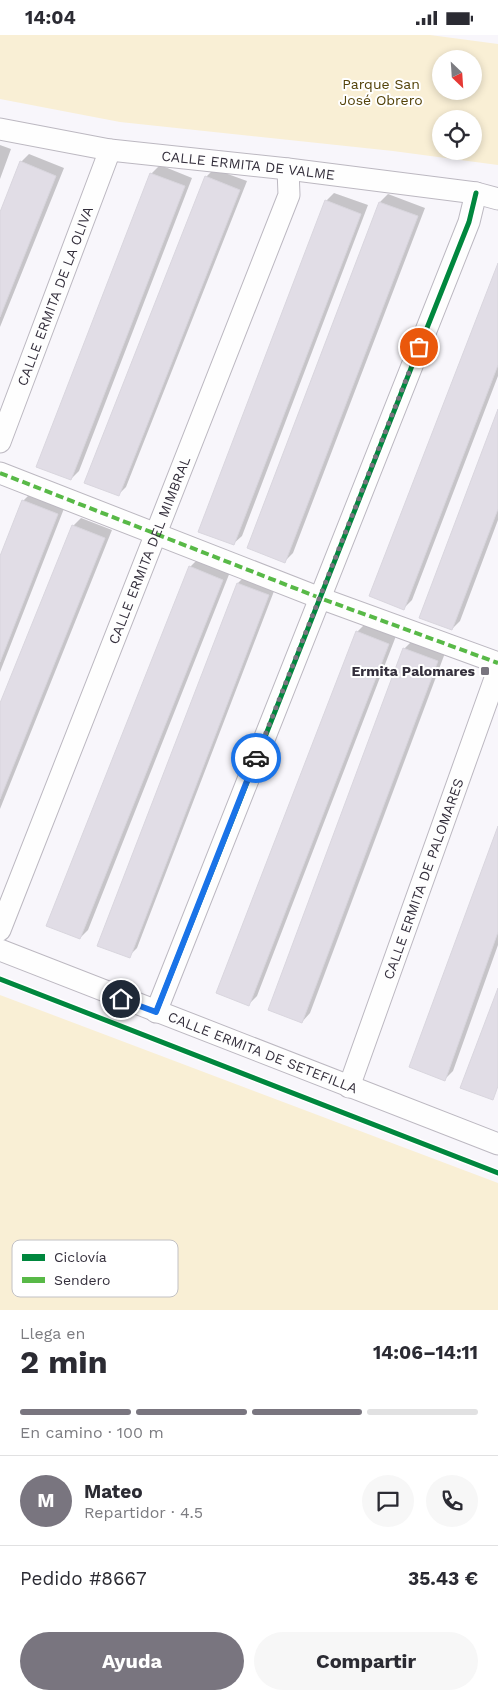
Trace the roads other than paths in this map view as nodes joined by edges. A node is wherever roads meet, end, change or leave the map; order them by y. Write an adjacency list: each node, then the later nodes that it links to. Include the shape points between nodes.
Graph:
1 (0, 129): 2 (street, CALLE ERMITA DE VALME)
2 (110, 150): 3 (street, CALLE ERMITA DE VALME); 6 (street, CALLE ERMITA DE LA OLIVA)
3 (288, 169): 4 (street, CALLE ERMITA DE VALME); 8 (street, CALLE ERMITA DEL MIMBRAL, via 288,195)
4 (476, 193): 5 (street, CALLE ERMITA DE VALME); 9 (street, via 469,222)
5 (498, 199)
6 (0, 442)
7 (0, 473): 8 (street)
8 (155, 534): 9 (street); 12 (street, CALLE ERMITA DEL MIMBRAL)
9 (320, 598): 10 (street); 14 (street)
10 (498, 663)
11 (498, 670): 15 (street, CALLE ERMITA DE PALOMARES)
12 (0, 930)
13 (0, 950): 14 (street, CALLE ERMITA DE SETEFILLA)
14 (156, 1012): 15 (street, CALLE ERMITA DE SETEFILLA)
15 (349, 1087): 16 (street, CALLE ERMITA DE SETEFILLA)
16 (498, 1144)

